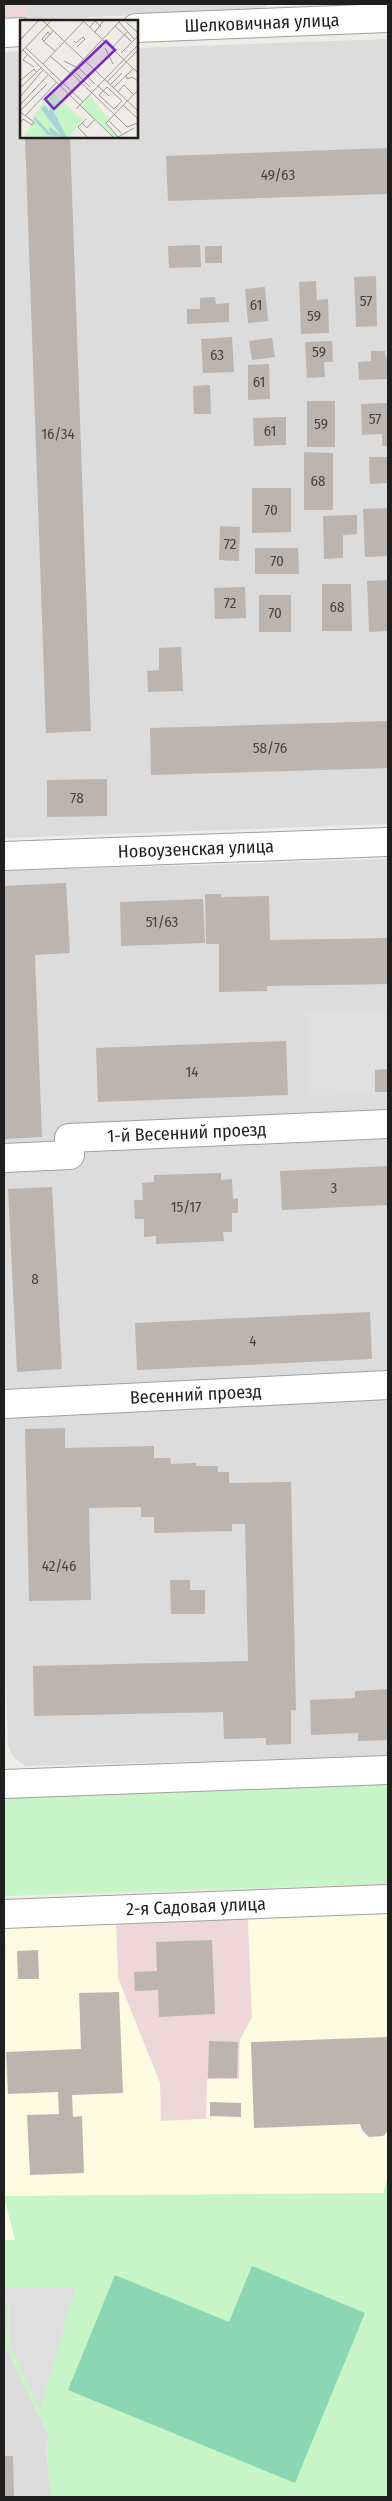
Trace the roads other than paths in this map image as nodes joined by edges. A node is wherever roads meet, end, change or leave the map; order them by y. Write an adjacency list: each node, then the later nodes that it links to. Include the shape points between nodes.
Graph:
1 (286, 13): 2 (street, Шелковичная улица); 3 (street, Шелковичная улица)
2 (388, 18)
3 (138, 28)
4 (20, 32): 5 (street)
5 (4, 33)
6 (388, 842): 7 (street, Новоузенская улица)
7 (4, 856)
8 (388, 1124): 9 (street, 1-й Весенний проезд, via 69,1138 70,1154)
9 (4, 1158)
10 (388, 1385): 11 (street, Весенний проезд)
11 (4, 1404)
12 (388, 1770): 13 (street)
13 (4, 1784)
14 (388, 1900): 15 (street, 2-я Садовая улица)
15 (4, 1914)

